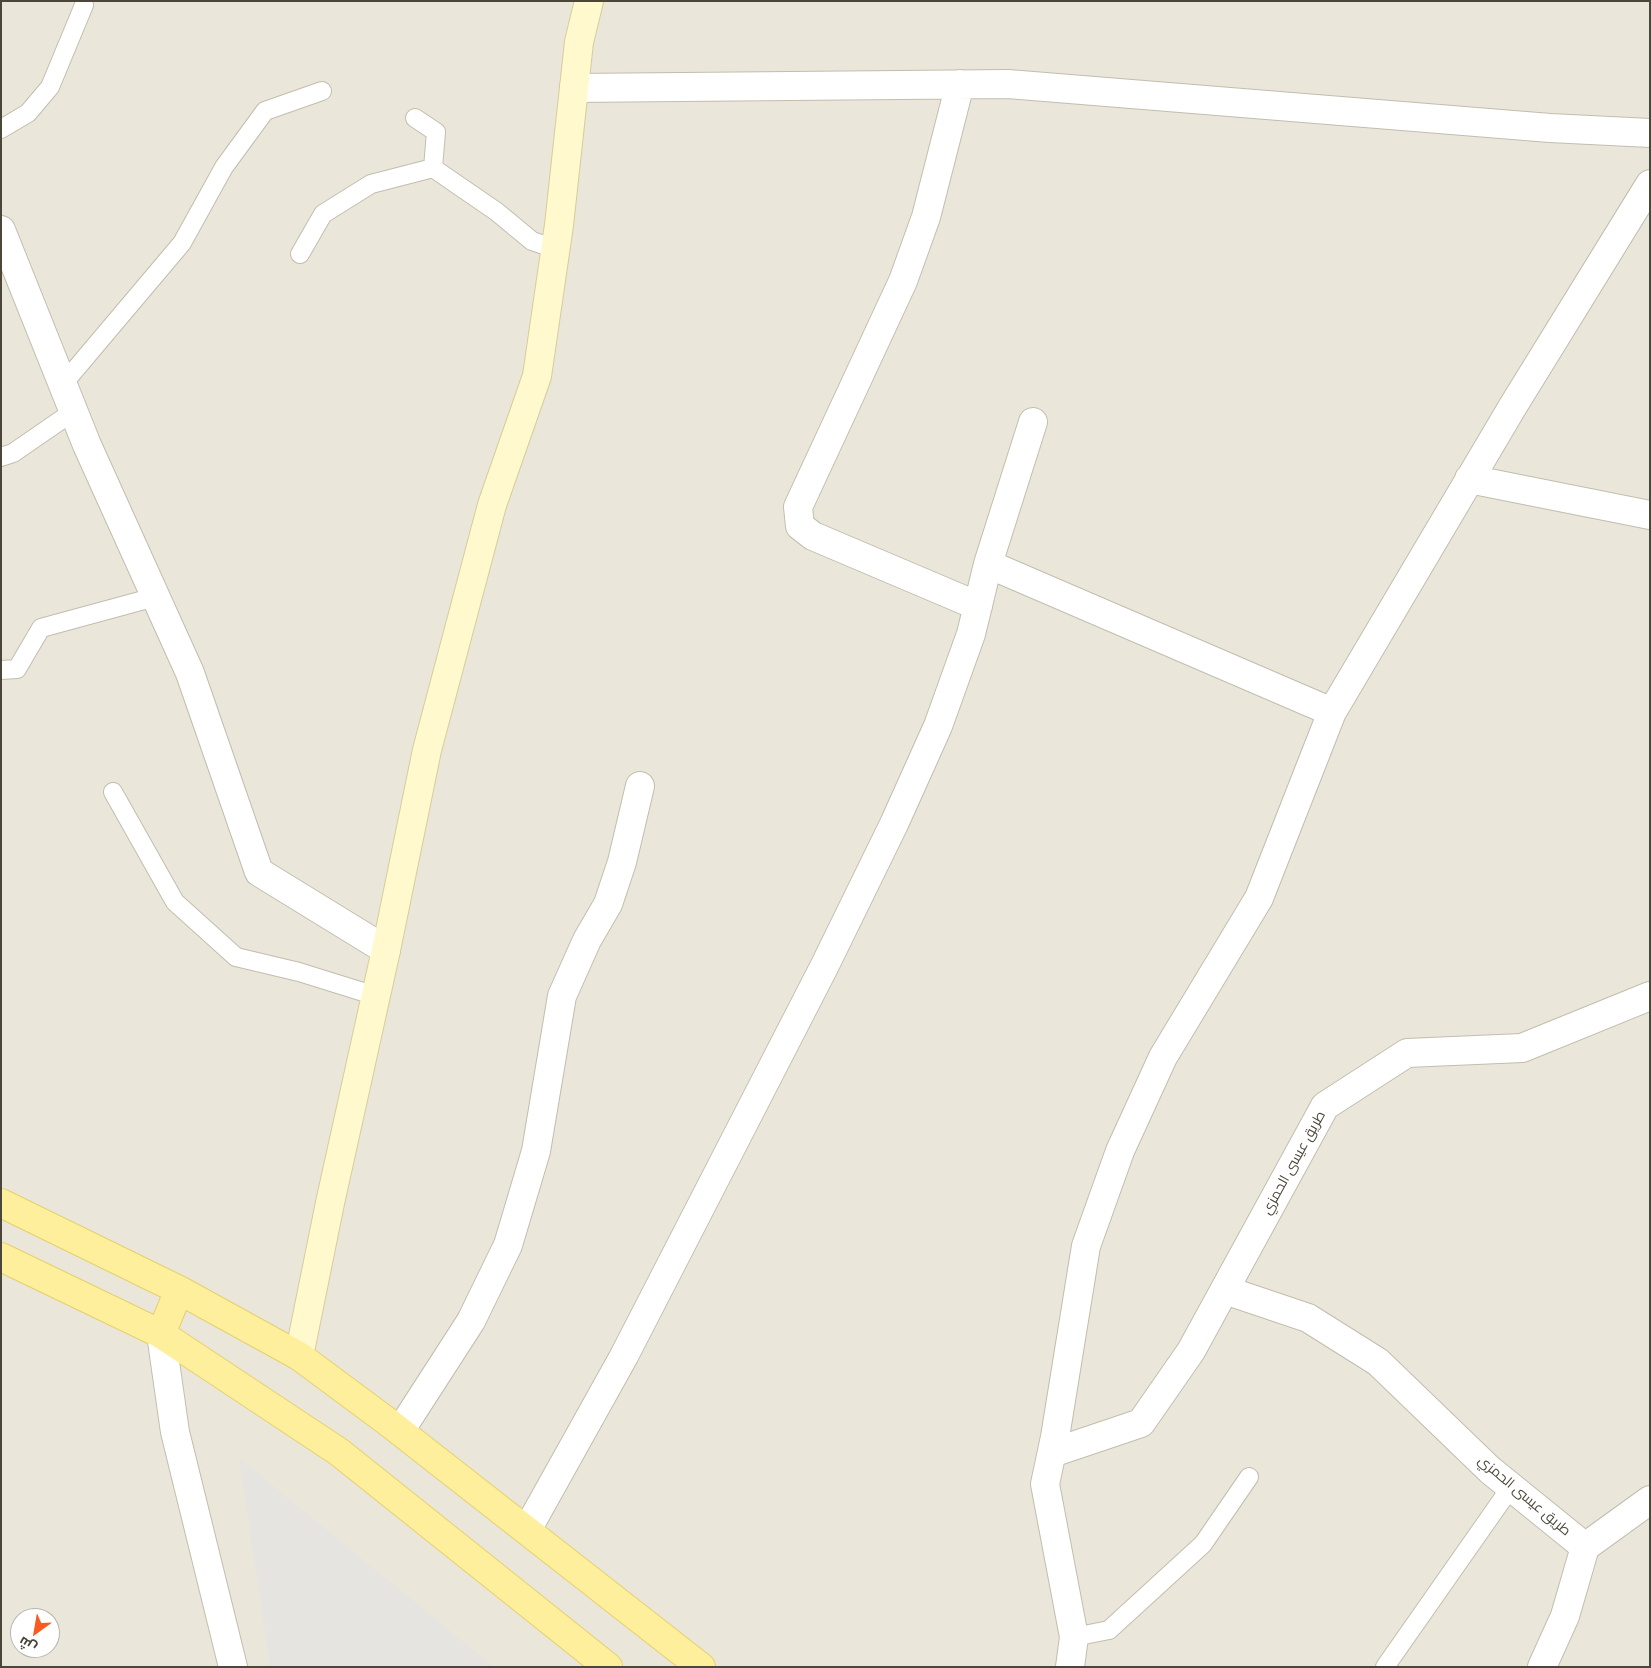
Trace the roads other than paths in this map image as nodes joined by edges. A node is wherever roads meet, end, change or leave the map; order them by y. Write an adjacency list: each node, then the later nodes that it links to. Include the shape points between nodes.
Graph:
1 (589, 1): 4 (street, via 579,42)
2 (84, 6): 7 (lane, via 50,87 28,113)
3 (960, 84): 4 (street); 8 (street, via 1008,84 1550,128); 22 (street, via 926,217 903,281 798,507 800,526 813,536)
4 (574, 88): 12 (street)
5 (322, 91): 14 (lane, via 265,111 224,167 182,242)
6 (415, 118): 9 (lane, via 436,132)
7 (1, 129)
8 (1650, 133)
9 (434, 168): 12 (lane, via 532,241); 13 (lane, via 371,184 323,214)
10 (1650, 184): 18 (street)
11 (1, 230): 14 (street)
12 (556, 249): 27 (street, via 537,376 492,504 434,722)
13 (300, 254)
14 (63, 384): 15 (street)
15 (74, 411): 17 (lane, via 13,453); 21 (street)
16 (1033, 422): 20 (street)
17 (1, 457)
18 (1469, 479): 19 (street); 24 (street)
19 (1650, 515)
20 (988, 564): 22 (street); 24 (street)
21 (156, 597): 23 (lane, via 41,628 17,669); 27 (street, via 190,673 259,872)
22 (978, 606): 41 (street, via 938,726 881,851 624,1356)
23 (1, 670)
24 (1332, 712): 37 (street, via 1259,898 1163,1057 1120,1151 1086,1246)
25 (640, 786): 36 (street, via 622,862 608,904 587,940 562,996 536,1151 508,1245 471,1321)
26 (113, 792): 28 (lane, via 175,902 236,957)
27 (386, 950): 28 (street)
28 (376, 996): 35 (street)
29 (1650, 996): 33 (street, طريق عيسى الحمزي, via 1522,1048 1407,1053 1325,1106)
30 (1, 1203): 32 (main road)
31 (1, 1257): 34 (main road)
32 (179, 1290): 34 (main road); 35 (main road)
33 (1224, 1290): 37 (street, طريق عيسى الحمزي, via 1191,1351 1141,1423); 39 (street, طريق عيسى الحمزي, via 1308,1318 1378,1362)
34 (161, 1334): 44 (street, via 175,1432); 45 (main road, via 339,1452)
35 (299, 1356): 36 (main road)
36 (400, 1431): 41 (main road)
37 (1052, 1453): 43 (street, via 1045,1484)
38 (1249, 1476): 43 (lane, via 1203,1544 1109,1630)
39 (1511, 1487): 42 (street, طريق عيسى الحمزي); 48 (lane)
40 (1650, 1500): 42 (street)
41 (527, 1530): 46 (main road)
42 (1585, 1547): 49 (street, via 1565,1616)
43 (1074, 1638): 47 (street)
44 (232, 1667)
45 (608, 1667)
46 (701, 1667)
47 (1070, 1667)
48 (1385, 1667)
49 (1542, 1667)

